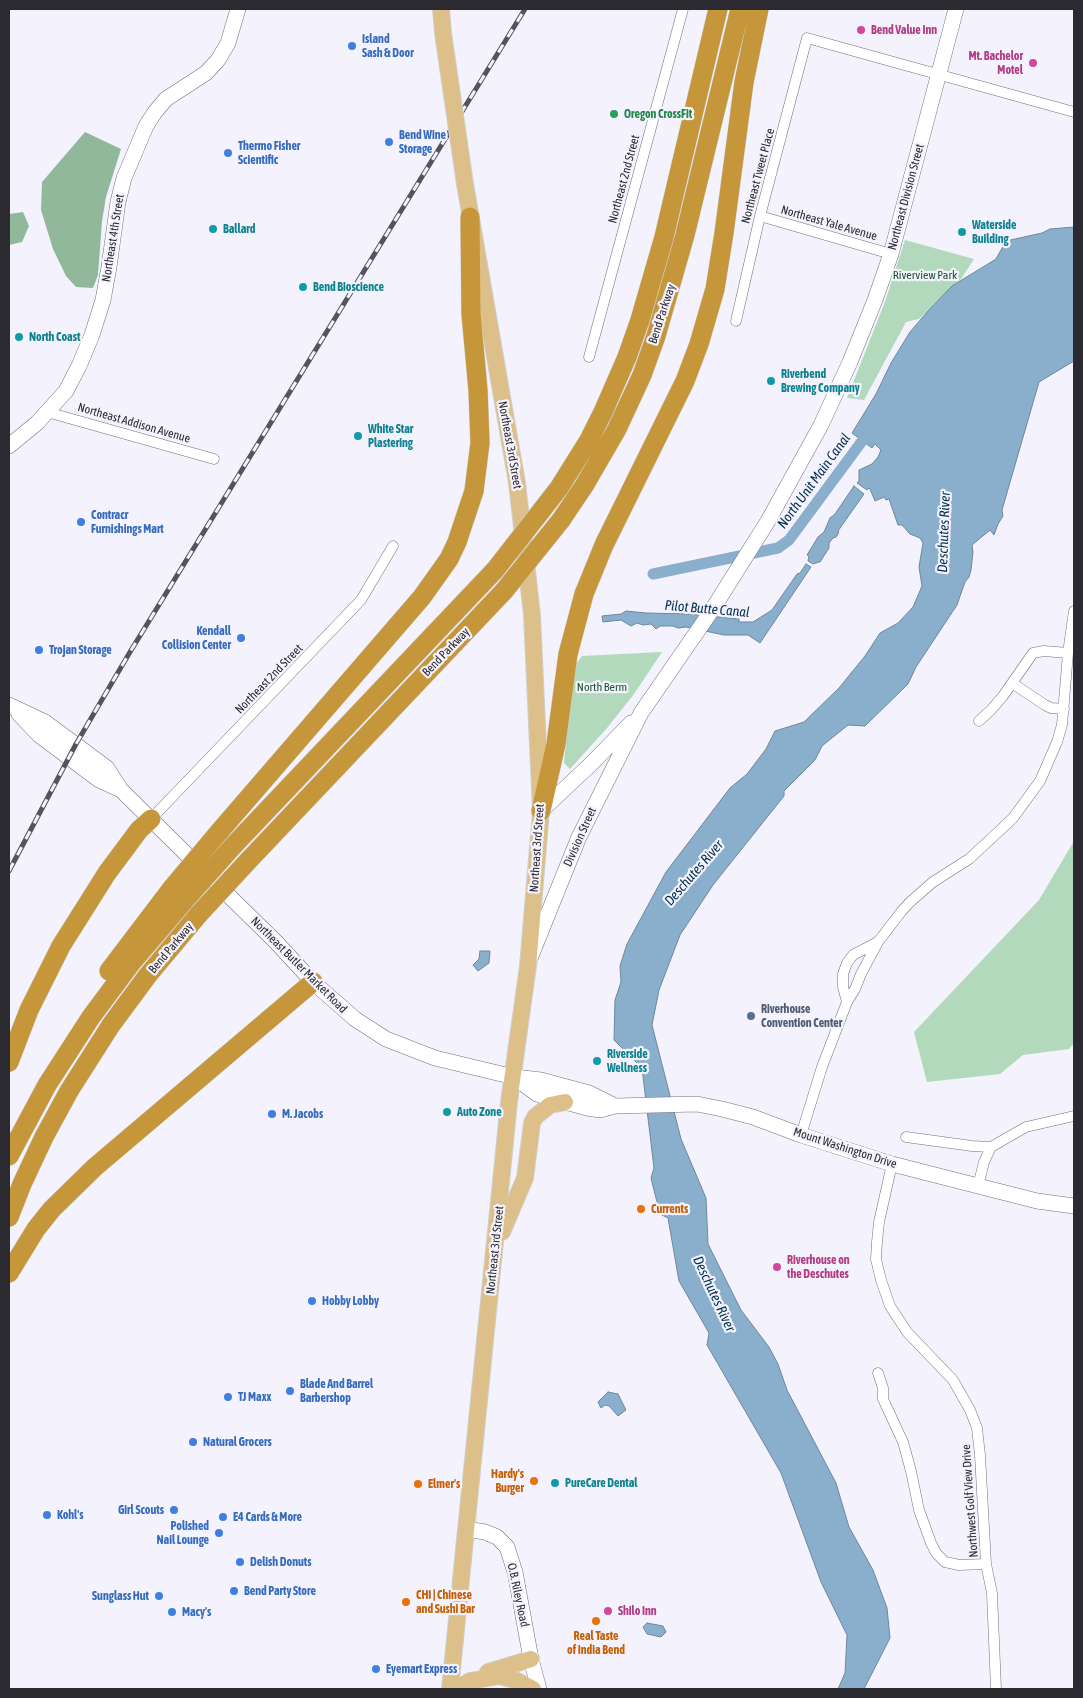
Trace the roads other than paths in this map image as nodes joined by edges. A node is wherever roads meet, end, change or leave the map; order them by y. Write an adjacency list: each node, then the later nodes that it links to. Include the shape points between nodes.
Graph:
1 (238, 9): 15 (main road, Northeast 4th Street, via 228,43 218,60 206,73 166,100 146,126 124,178 110,267 92,335 66,391)
2 (441, 9): 11 (main road, Northeast 3rd Street, bridge)
3 (683, 9): 14 (street, Northeast 2nd Street)
4 (718, 9): 29 (highway, Bend Parkway, bridge, via 664,237 640,320 627,357 589,440 559,488 495,570 234,846)
5 (740, 9): 46 (highway, Bend Parkway, bridge, via 685,235 656,336 617,429 584,486 504,591 199,914 148,974 69,1091 44,1137)
6 (758, 9): 27 (highway, via 744,82 715,290 685,380 604,545 584,594 568,654 556,744)
7 (956, 9): 8 (main road, Northeast Division Street)
8 (940, 75): 9 (street); 10 (street, Northeast Tweet Place, via 807,38); 12 (main road, Northeast Division Street)
9 (1074, 112)
10 (760, 216): 12 (street, Northeast Yale Avenue); 13 (street, Northeast Tweet Place)
11 (470, 217): 27 (main road, Northeast 3rd Street, via 517,484 532,615); 29 (highway, bridge, via 471,314 480,443 474,491 458,542 450,559 422,597 219,832)
12 (891, 254): 18 (main road, Northeast Division Street, via 856,348 821,425)
13 (736, 321)
14 (589, 357)
15 (47, 412): 16 (main road, Northeast 4th Street); 17 (street, Northeast Addison Avenue)
16 (9, 446)
17 (214, 459)
18 (756, 540): 25 (main road, Division Street)
19 (393, 546): 28 (street, Northeast 2nd Street, via 361,600)
20 (1074, 611): 21 (street)
21 (1068, 653): 22 (street, via 1044,650 1033,653); 24 (street)
22 (1012, 683): 24 (street, via 1044,705); 26 (street)
23 (12, 707): 28 (main road, Northeast Butler Market Road, via 39,735 99,780 121,790)
24 (1064, 709): 30 (street, via 1049,762 1040,781 1017,812 969,859 934,882 906,907)
25 (641, 713): 27 (main road, Division Street); 31 (main road, Division Street, via 579,837)
26 (979, 721)
27 (541, 811): 31 (main road, Northeast 3rd Street)
28 (151, 819): 32 (main road, Northeast Butler Market Road); 34 (highway, via 107,873 61,946 29,1010)
29 (178, 894): 42 (highway, Bend Parkway, via 47,1085)
30 (878, 942): 33 (street); 33 (street, via 853,956 847,964 843,974)
31 (528, 966): 35 (main road, Northeast 3rd Street)
32 (313, 982): 35 (main road, Northeast Butler Market Road, via 355,1019 386,1039 435,1058); 48 (highway, via 95,1167 52,1209)
33 (846, 1002): 39 (street)
34 (9, 1062)
35 (514, 1077): 36 (main road, Mount Washington Drive, via 538,1094); 37 (main road, Mount Washington Drive, via 541,1080 588,1093); 47 (main road, Northeast 3rd Street)
36 (564, 1102): 37 (main road, Mount Washington Drive, via 600,1110); 47 (main road, via 550,1105 532,1123 525,1178)
37 (615, 1106): 39 (main road, Mount Washington Drive, via 696,1104 753,1116)
38 (1074, 1116): 41 (street, via 1026,1127)
39 (801, 1135): 43 (main road, Mount Washington Drive)
40 (906, 1137): 41 (street)
41 (992, 1147): 44 (street)
42 (9, 1156)
43 (892, 1164): 44 (main road, Mount Washington Drive); 51 (street, Northwest Golf View Drive, via 879,1222 876,1259 890,1306 907,1332 953,1380 970,1410 980,1455)
44 (978, 1186): 45 (main road, Mount Washington Drive, via 1037,1201)
45 (1074, 1206)
46 (9, 1217)
47 (496, 1246): 50 (main road, Northeast 3rd Street)
48 (9, 1273)
49 (878, 1373): 51 (street, via 884,1399 903,1442 919,1510 936,1553 945,1562)
50 (466, 1528): 52 (main road, O.B. Riley Road, via 485,1532 507,1548 515,1572); 54 (main road, Northeast 3rd Street)
51 (986, 1564): 57 (street, Northwest Golf View Drive, via 992,1593)
52 (531, 1659): 53 (main road, via 481,1674); 56 (main road, O.B. Riley Road)
53 (464, 1685): 55 (main road, via 500,1676)
54 (450, 1689)
55 (533, 1689)
56 (539, 1689)
57 (996, 1689)

